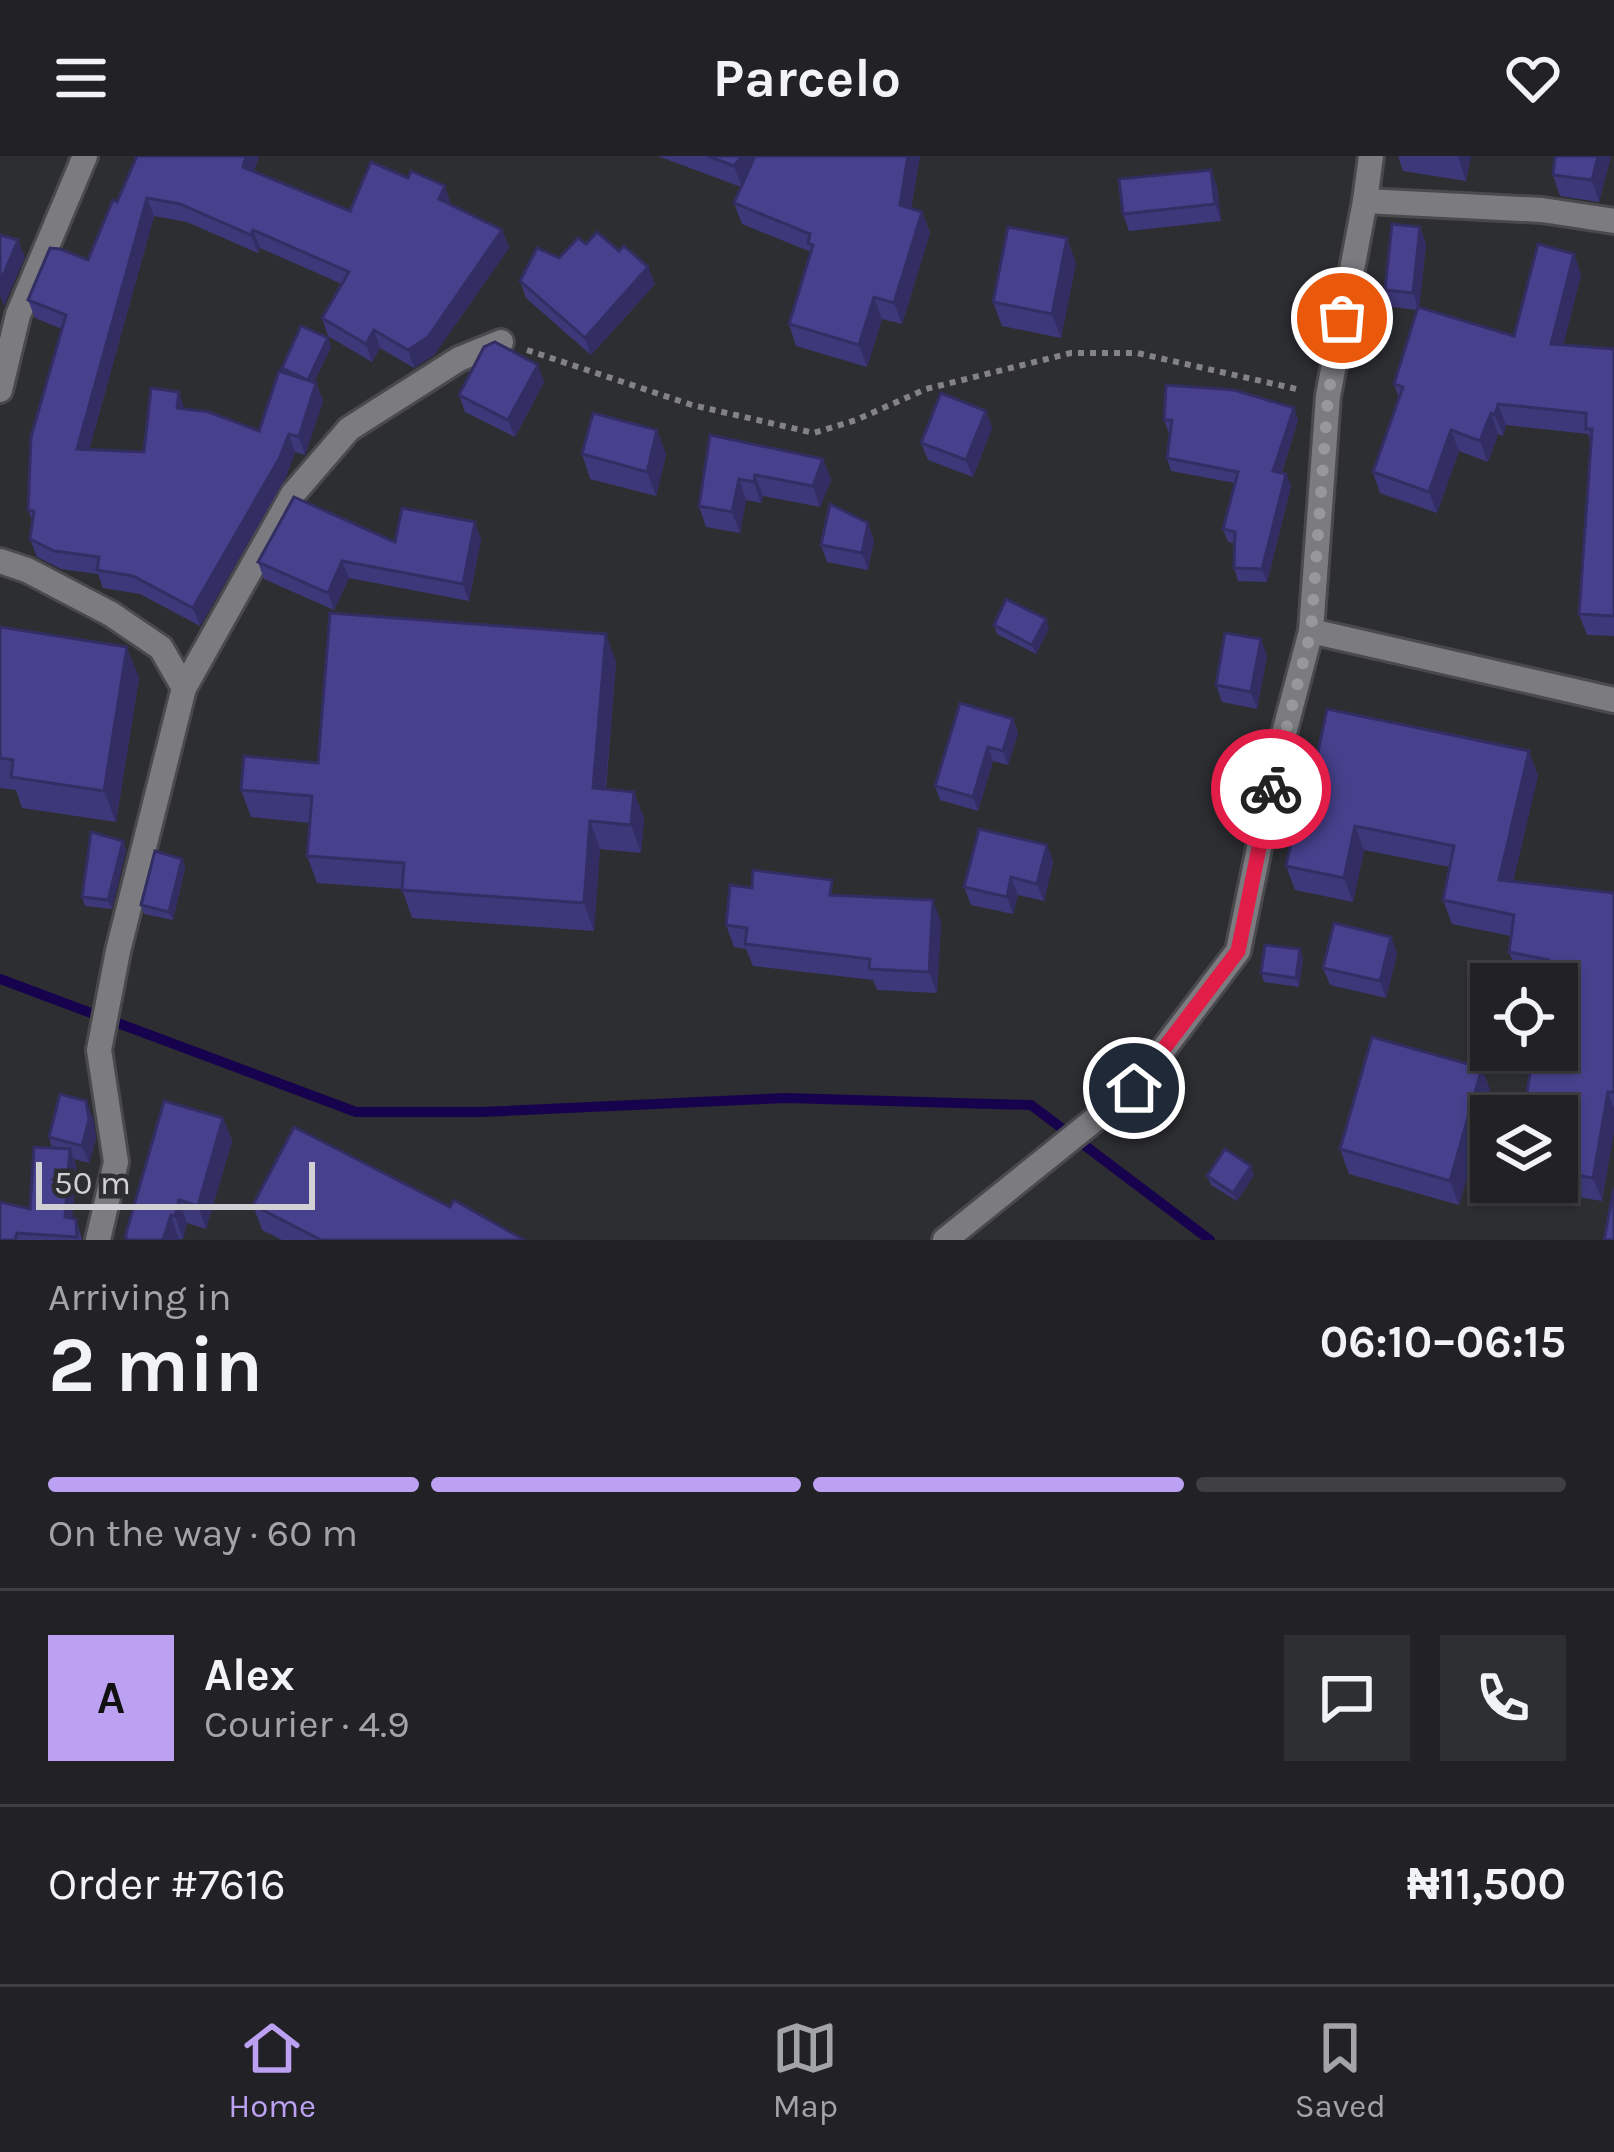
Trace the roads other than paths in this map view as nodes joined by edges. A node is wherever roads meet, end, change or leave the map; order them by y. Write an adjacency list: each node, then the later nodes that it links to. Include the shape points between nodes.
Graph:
1 (86, 156): 6 (street, via 18,315)
2 (1370, 156): 3 (street)
3 (1365, 201): 4 (street); 8 (street, via 1328,396)
4 (1614, 220)
5 (501, 342): 9 (street, via 459,358 350,429 293,494)
6 (0, 390)
7 (0, 561): 9 (street, via 161,647)
8 (1311, 631): 10 (street); 12 (street, via 1238,951 1134,1088)
9 (184, 688): 11 (street, via 98,1050 116,1162)
10 (1614, 700)
11 (98, 1240)
12 (946, 1240)

